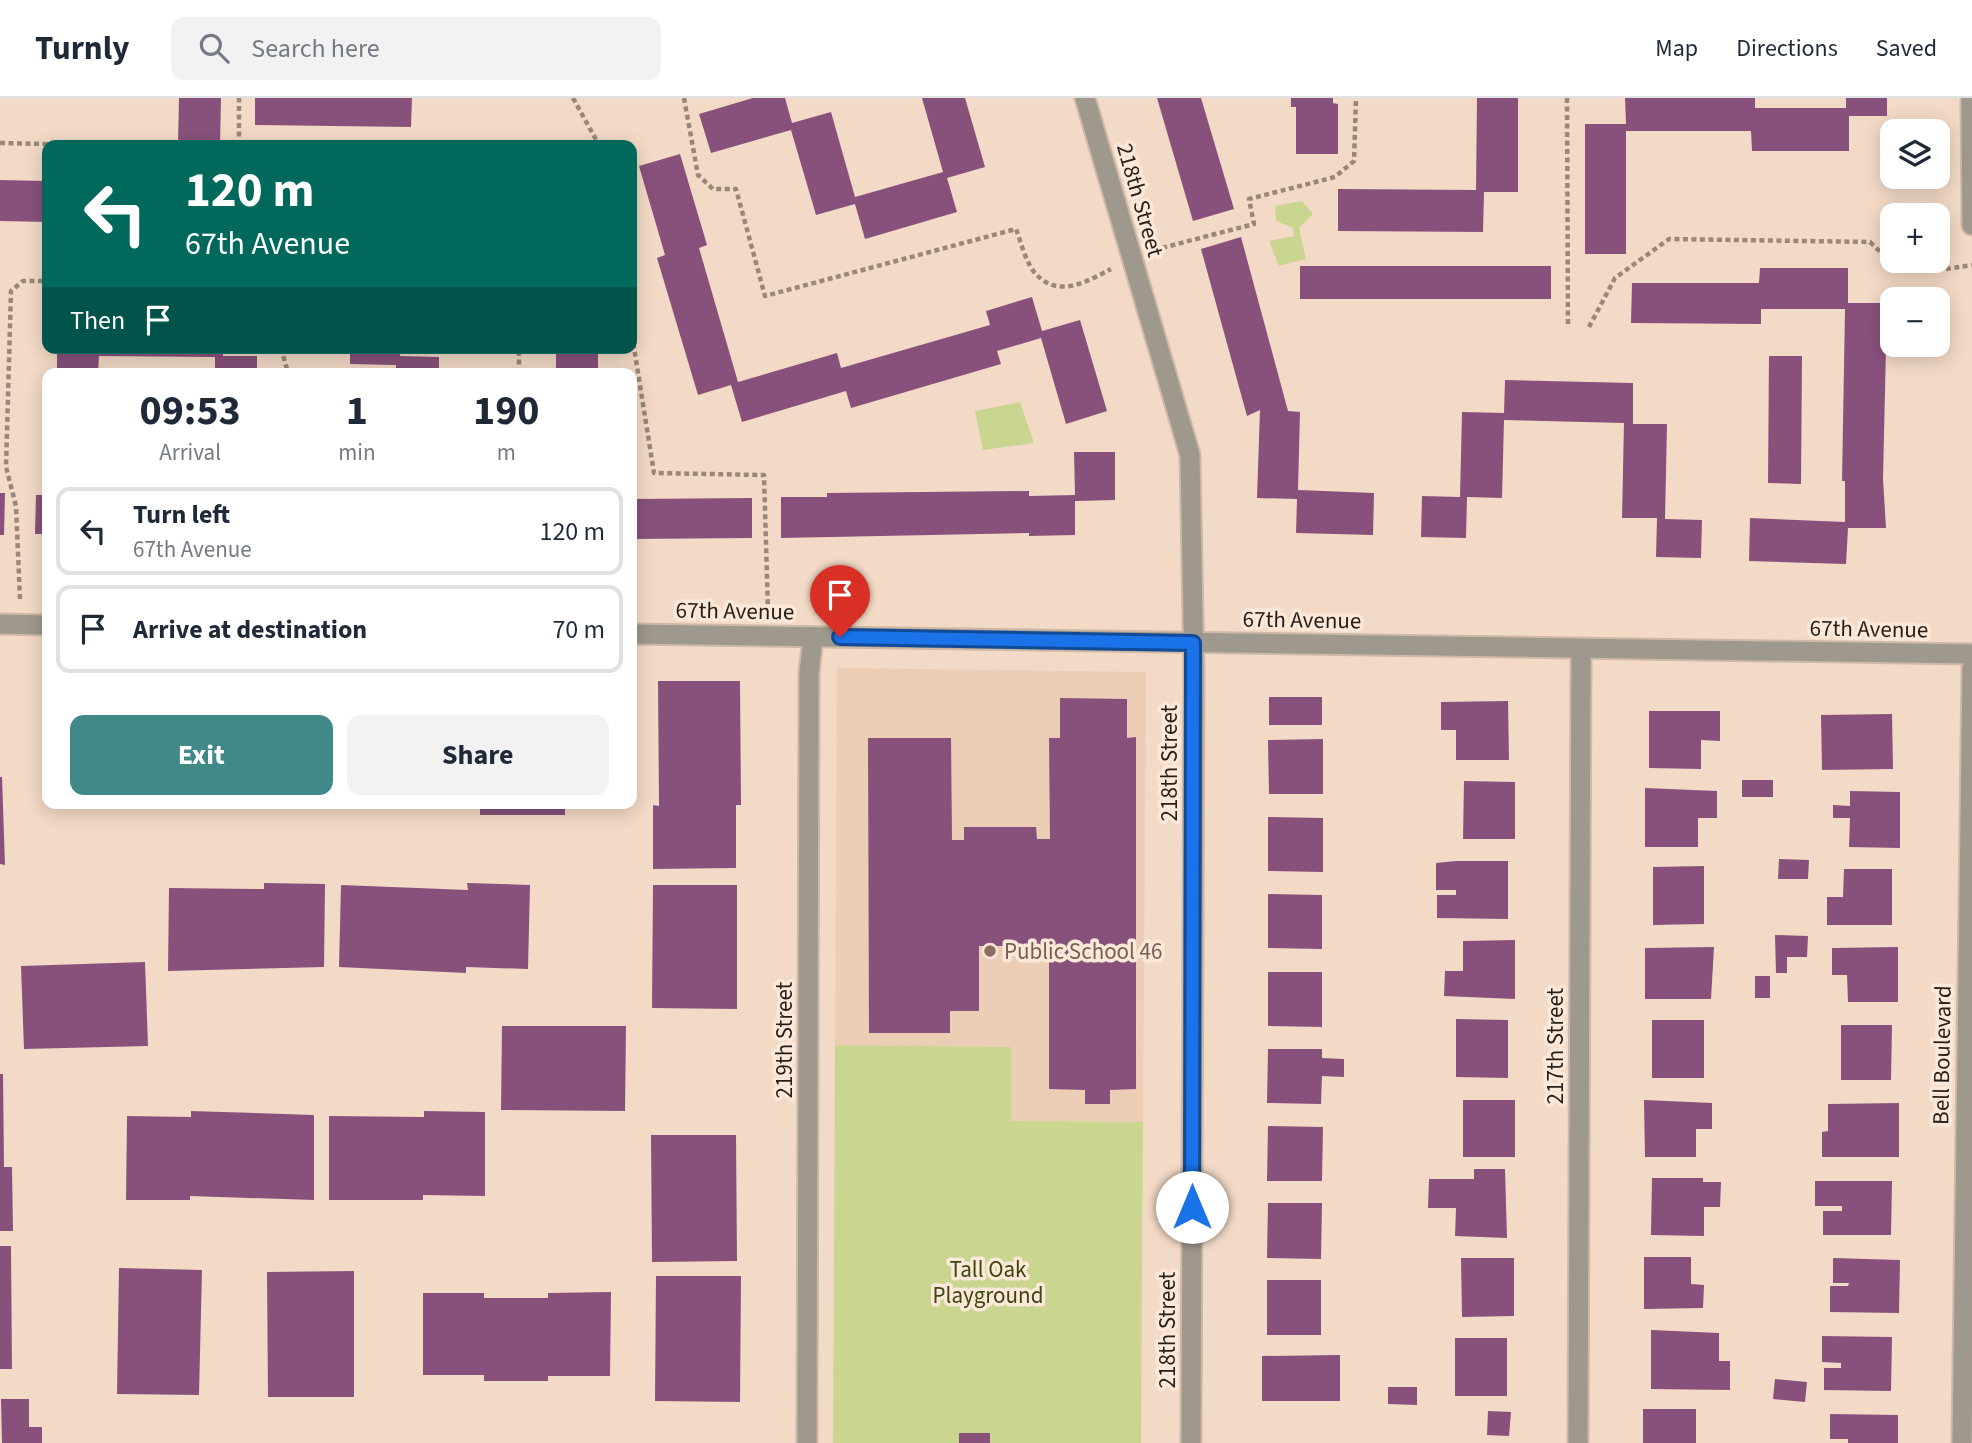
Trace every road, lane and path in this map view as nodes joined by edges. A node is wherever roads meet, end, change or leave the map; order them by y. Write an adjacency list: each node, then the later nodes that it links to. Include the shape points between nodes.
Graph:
1 (239, 98): 8 (path)
2 (573, 98): 9 (path)
3 (684, 98): 13 (path, via 698,175 713,189 736,189 765,296 1016,229 1035,274 1049,283 1073,288)
4 (1084, 98): 13 (street, 218th Street)
5 (1356, 98): 13 (path, via 1354,161 1335,177 1249,199 1254,224 1164,246)
6 (1567, 98): 16 (path)
7 (1970, 98): 12 (street)
8 (239, 140)
9 (595, 140)
10 (0, 143): 11 (path)
11 (42, 144)
12 (1972, 225)
13 (1132, 259): 25 (street, 218th Street, via 1190,455)
14 (1972, 265): 17 (path, via 1920,273 1888,261 1870,242 1669,239 1615,278)
15 (42, 281): 20 (path, via 23,281 11,291 6,467 16,506)
16 (1568, 327)
17 (1589, 327)
18 (635, 354): 23 (path, via 654,473 764,475)
19 (0, 624): 20 (street)
20 (21, 624): 21 (street)
21 (42, 625)
22 (637, 634): 23 (street, 67th Avenue)
23 (768, 636): 24 (street, 67th Avenue)
24 (813, 637): 25 (street, 67th Avenue); 29 (street, 219th Street, via 809,673)
25 (1193, 643): 26 (street, 67th Avenue); 30 (street, 218th Street)
26 (1581, 649): 27 (street, 67th Avenue); 31 (street, 217th Street)
27 (1972, 654)
28 (1972, 668): 32 (street, Bell Boulevard)
29 (807, 1443)
30 (1191, 1443)
31 (1578, 1443)
32 (1962, 1443)

